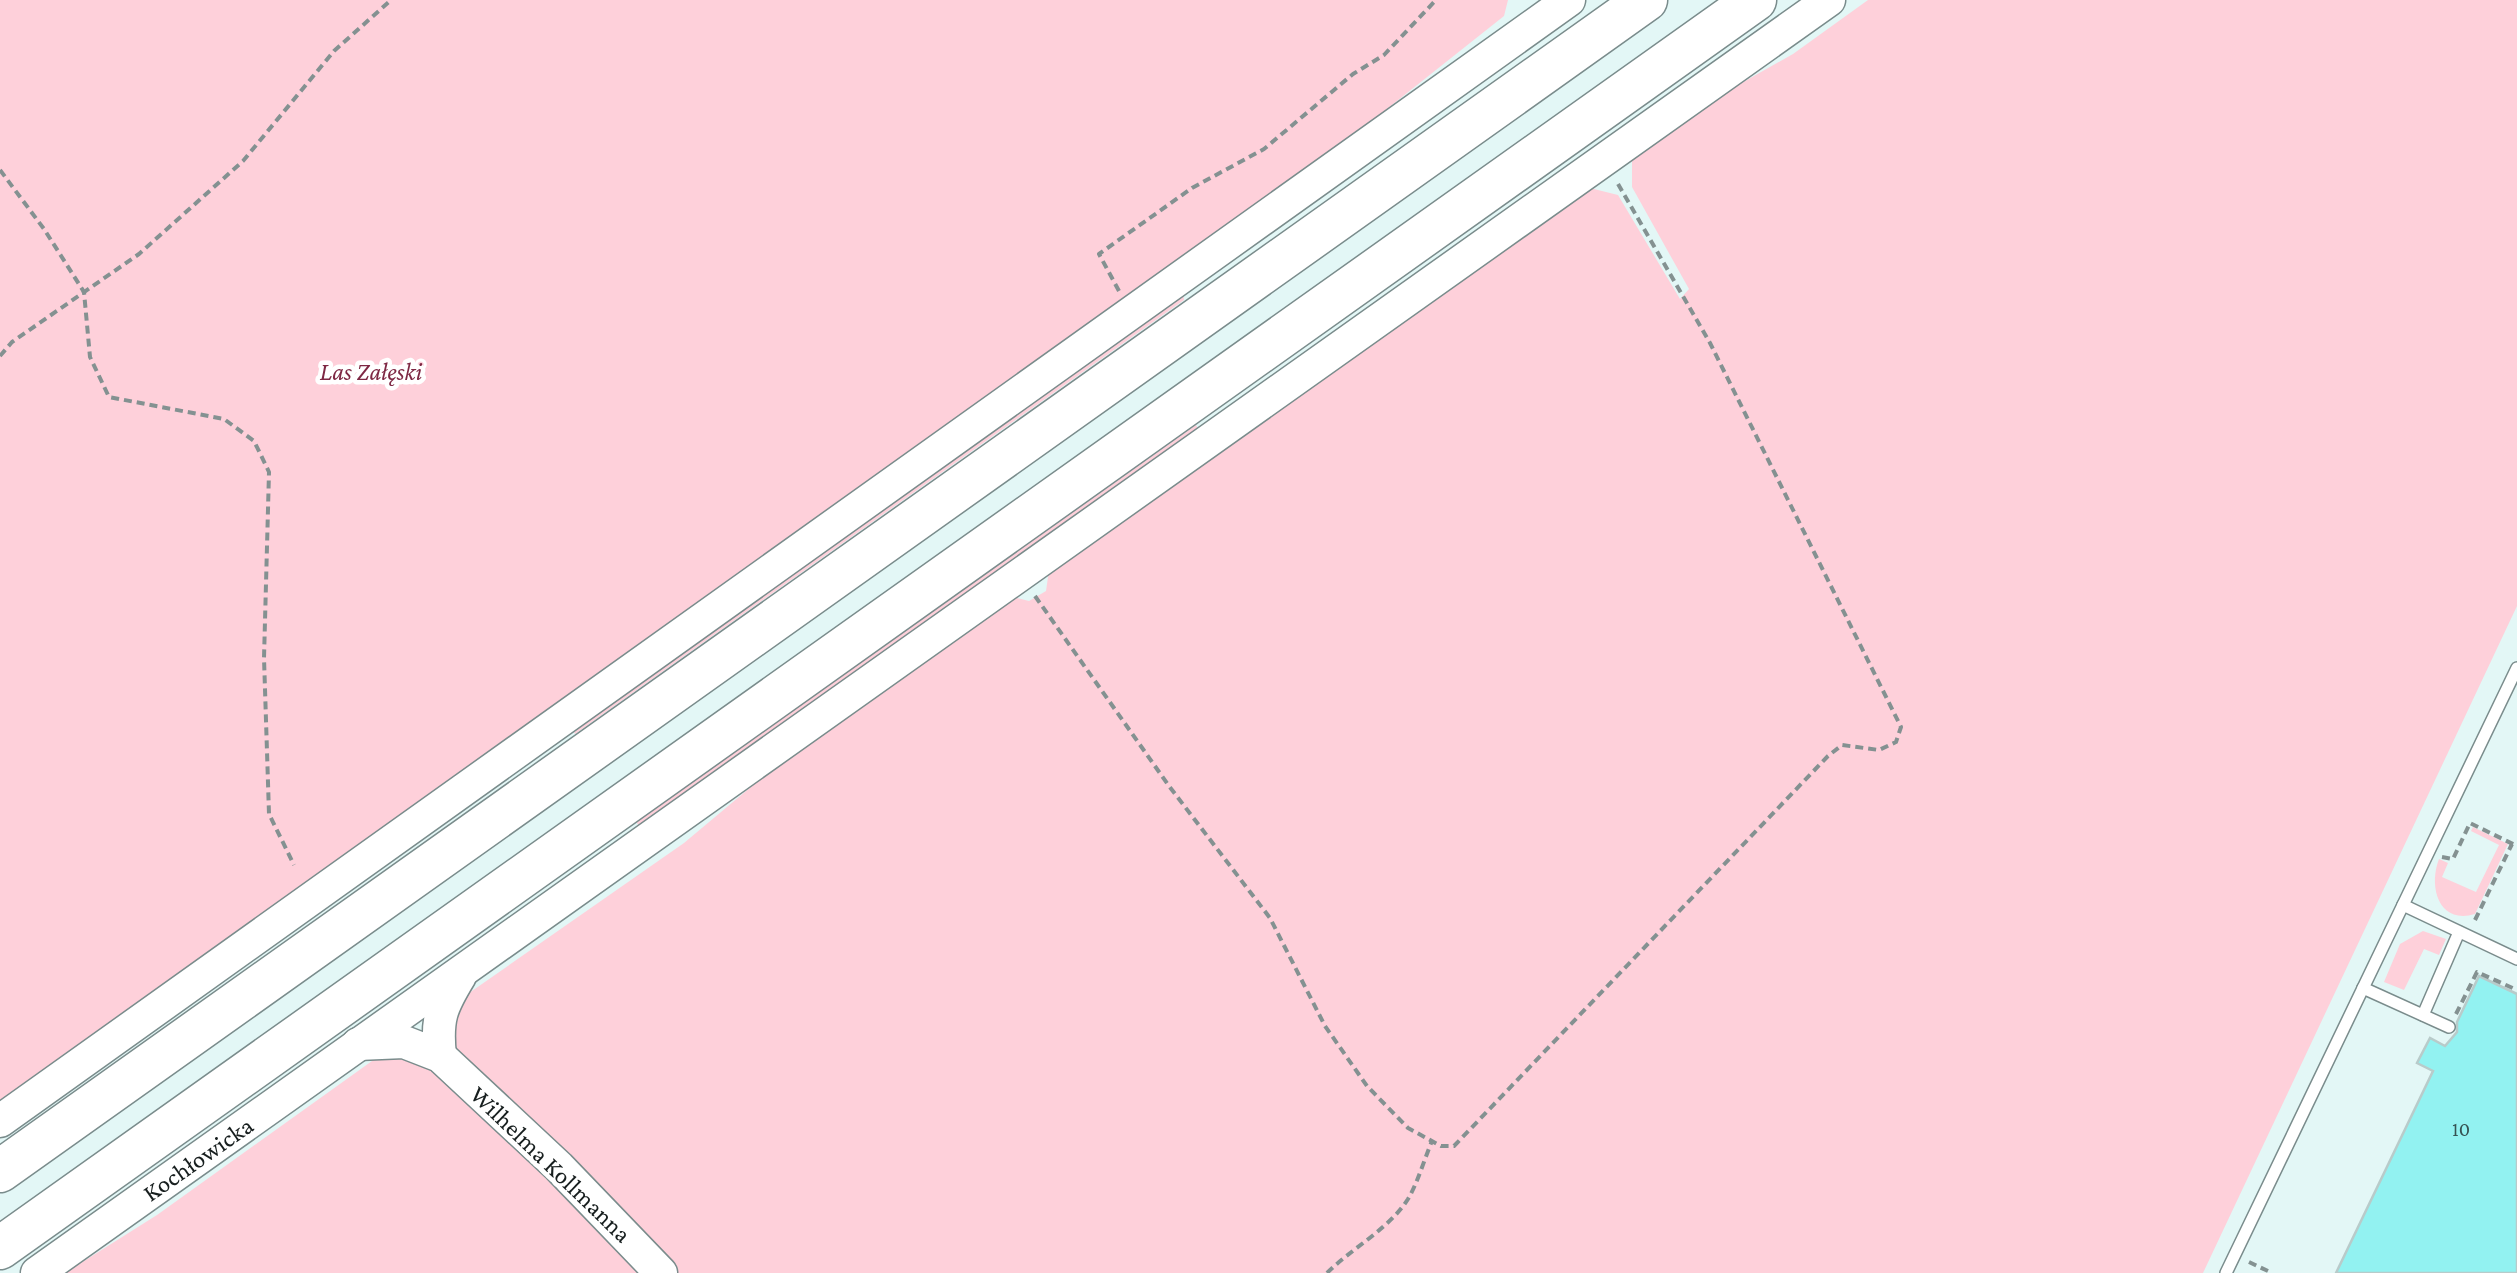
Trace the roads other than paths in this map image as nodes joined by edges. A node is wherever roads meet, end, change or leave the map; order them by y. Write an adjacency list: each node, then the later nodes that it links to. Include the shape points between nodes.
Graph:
1 (1569, 0): 15 (street)
2 (1646, 0): 16 (highway)
3 (1755, 0): 17 (highway)
4 (1829, 0): 9 (street, Kochłowicka)
5 (2517, 668): 6 (lane)
6 (2403, 905): 7 (lane); 10 (lane)
7 (2460, 932): 8 (lane); 11 (lane)
8 (2517, 959)
9 (464, 968): 13 (street, Kochłowicka); 14 (street, via 437,1023)
10 (2363, 988): 11 (lane); 20 (lane)
11 (2424, 1016): 12 (lane)
12 (2449, 1027)
13 (358, 1044): 14 (street, via 404,1042); 18 (street, Kochłowicka)
14 (440, 1056): 19 (street, Wilhelma Kollmanna)
15 (0, 1121)
16 (0, 1172)
17 (0, 1248)
18 (37, 1273)
19 (661, 1273)
20 (2226, 1273)

